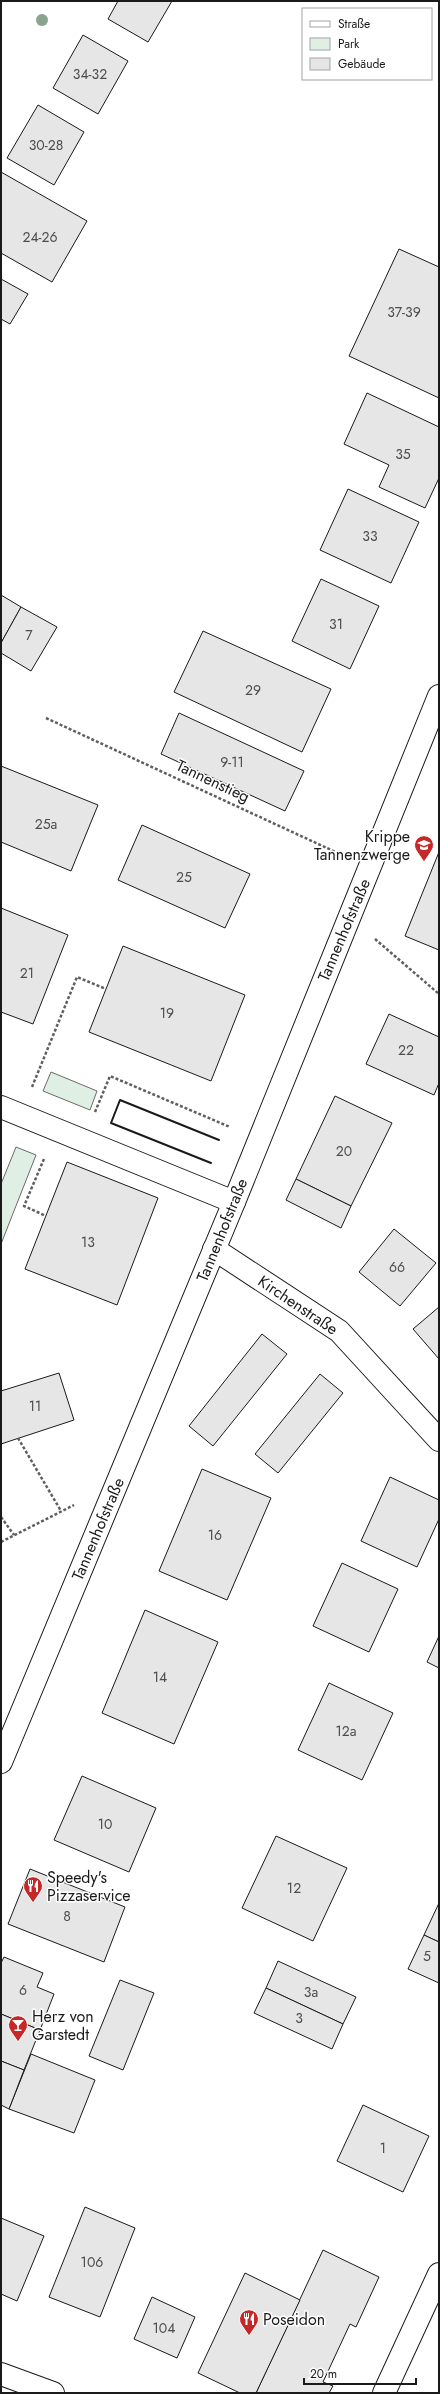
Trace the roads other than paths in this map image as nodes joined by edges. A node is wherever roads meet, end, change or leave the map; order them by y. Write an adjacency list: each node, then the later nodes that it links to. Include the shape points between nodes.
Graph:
1 (439, 696): 2 (street, Tannenhofstraße)
2 (435, 719): 4 (street, Tannenhofstraße, via 348,916)
3 (1, 1107): 4 (street)
4 (234, 1202): 5 (street, Tannenhofstraße)
5 (214, 1249): 6 (street, Kirchenstraße, via 339,1331); 7 (street, Tannenhofstraße)
6 (439, 1440)
7 (1, 1762)
8 (439, 2274): 11 (street)
9 (1, 2374): 10 (street)
10 (53, 2393)
11 (384, 2393)

